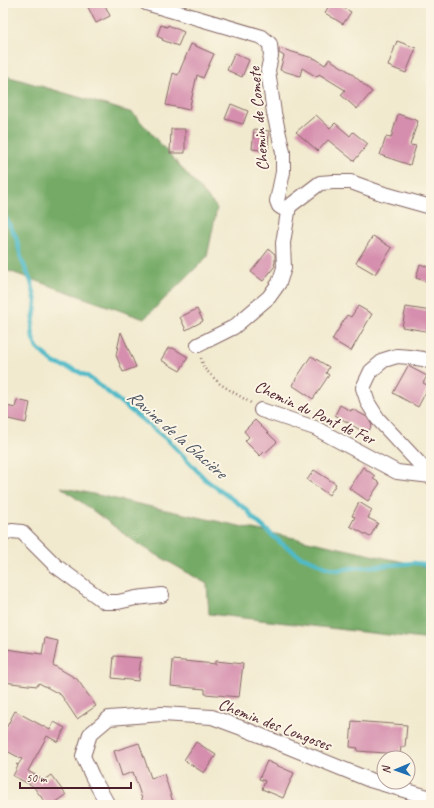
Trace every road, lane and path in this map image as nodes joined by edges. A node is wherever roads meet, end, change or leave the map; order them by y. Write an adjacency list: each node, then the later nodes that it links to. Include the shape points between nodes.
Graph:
1 (146, 3): 2 (street, Chemin de Comete, via 262,37 270,44 268,70 283,152 283,172 278,201 282,208)
2 (290, 206): 3 (street, via 320,183 351,182); 4 (street, via 283,243 284,268 279,283 270,297 234,327)
3 (431, 207)
4 (198, 345): 6 (path, Chemin du Pont de Fer, via 204,368 220,384)
5 (431, 362): 7 (street, Chemin du Pont de Fer, via 397,356 384,360 371,371 363,388 368,403 378,419)
6 (261, 410): 7 (street, Chemin du Pont de Fer, via 315,428 397,472)
7 (431, 476)
8 (3, 533): 9 (street, via 22,532 56,566 105,602)
9 (162, 595)
10 (431, 798): 11 (street, Chemin des Longoses, via 370,780 212,717 162,714 109,718 90,734 83,756)
11 (108, 805)

